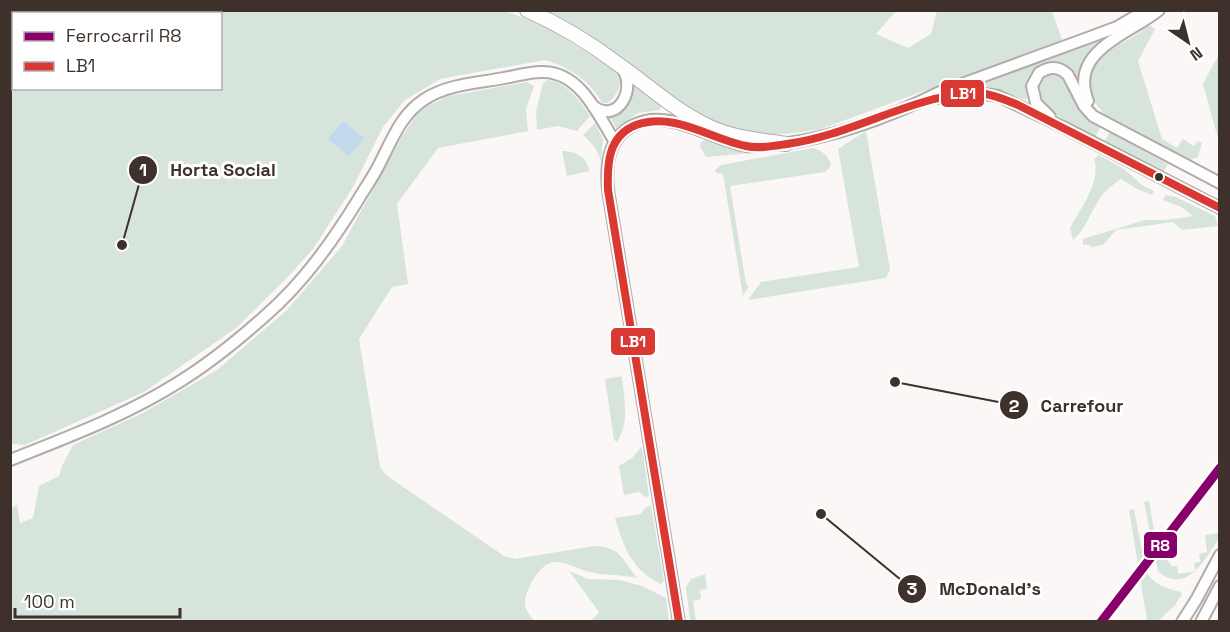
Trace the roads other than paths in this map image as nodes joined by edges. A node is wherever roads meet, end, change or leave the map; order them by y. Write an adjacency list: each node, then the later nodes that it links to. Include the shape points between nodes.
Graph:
1 (527, 10): 4 (street)
2 (1146, 10): 5 (street, via 1117,27)
3 (1159, 10): 8 (street, via 1101,48 1086,68 1083,83 1087,100)
4 (620, 65): 6 (street, via 628,83 623,100 611,110 601,111); 10 (street, via 667,102 708,126 737,136)
5 (919, 102): 7 (street, via 961,93 998,96); 10 (street, via 830,134)
6 (593, 106): 9 (street); 15 (street, via 571,81 544,72 450,88 426,98 400,124 357,202 315,264 259,321 218,356 142,403)
7 (1059, 125): 8 (street, via 1040,107 1032,92 1036,77 1050,68 1064,71 1089,112); 12 (street)
8 (1106, 125): 11 (street)
9 (615, 142): 10 (street, via 628,129 652,120 749,146); 18 (street, via 608,155 608,190)
10 (786, 144)
11 (1220, 183)
12 (1195, 196): 13 (street); 14 (street)
13 (1220, 203)
14 (1220, 208)
15 (10, 460)
16 (1220, 555): 19 (street)
17 (1220, 586): 20 (street)
18 (679, 621)
19 (1182, 621)
20 (1201, 621)

